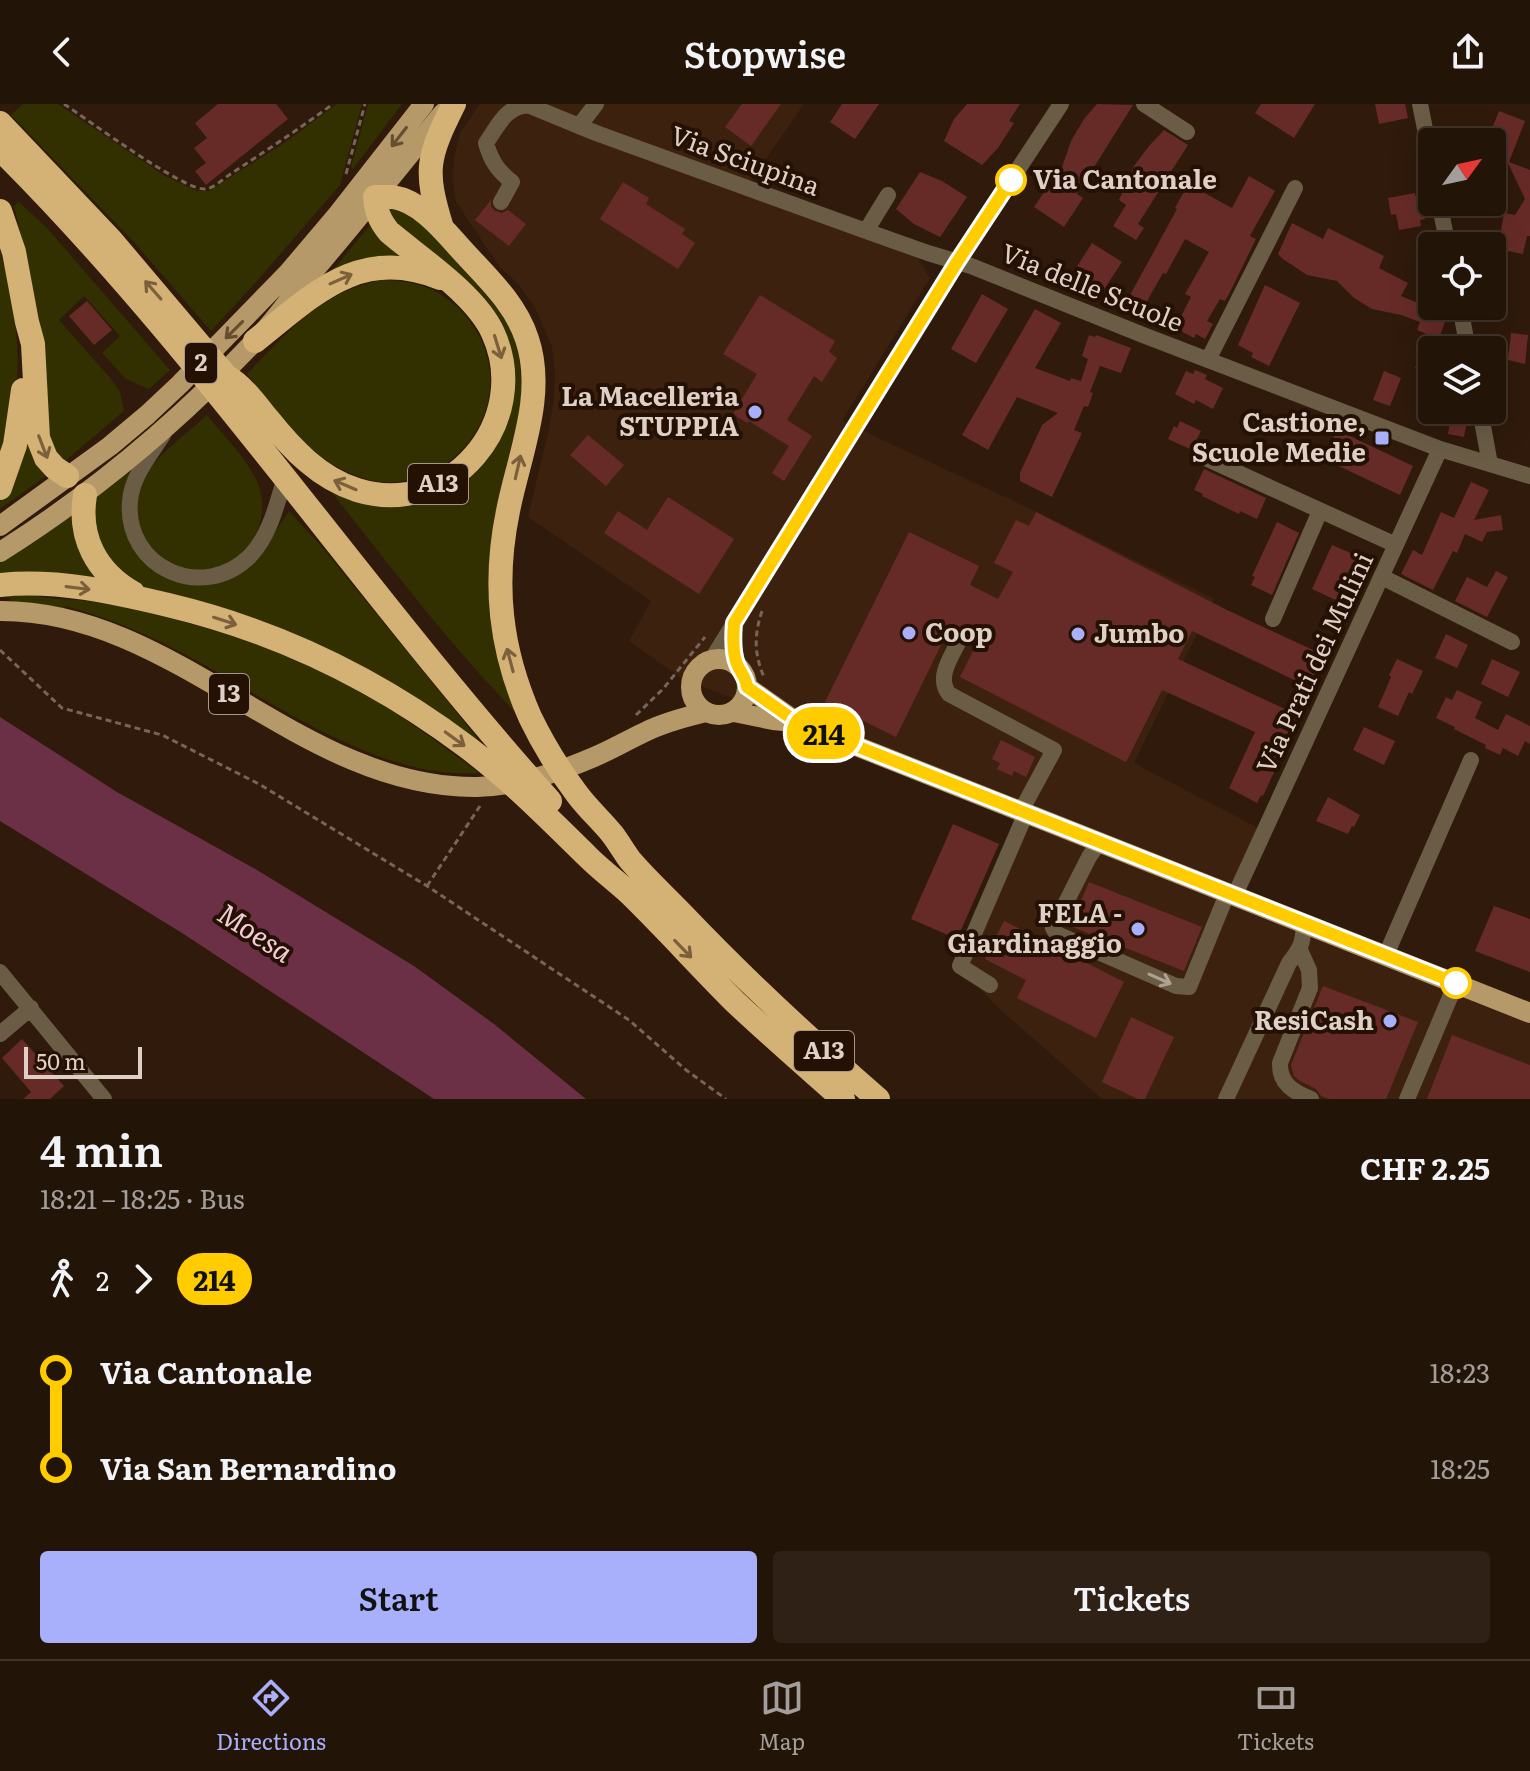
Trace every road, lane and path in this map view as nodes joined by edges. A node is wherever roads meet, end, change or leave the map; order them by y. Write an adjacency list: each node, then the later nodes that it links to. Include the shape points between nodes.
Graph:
1 (64, 104): 2 (path, via 168,174 202,189)
2 (333, 104)
3 (365, 104): 16 (path)
4 (424, 104): 15 (main road, 2, one-way to 15)
5 (452, 104): 19 (main road, 2); 23 (highway, A13, via 430,168)
6 (596, 104): 11 (street)
7 (1061, 104): 25 (street)
8 (1144, 104): 13 (street)
9 (1420, 104): 12 (street)
10 (0, 123): 14 (highway, A13)
11 (579, 126): 20 (street, Via Sciupina, via 528,105 509,111 486,143 490,159 512,182); 24 (street, Via Sciupina)
12 (1425, 128)
13 (1187, 132)
14 (12, 152): 30 (highway, A13, via 67,219)
15 (373, 169): 19 (main road, A13); 22 (main road, 2)
16 (343, 186)
17 (1295, 188): 29 (street, Via delle Scuole)
18 (888, 195): 24 (street)
19 (375, 197): 22 (main road); 23 (highway, A13, via 411,204); 26 (highway, A13, via 389,232); 28 (main road, 2)
20 (501, 202)
21 (0, 211): 27 (highway)
22 (338, 214): 38 (main road, 2, one-way to 38, via 246,318 110,446)
23 (442, 228): 65 (highway, A13, one-way to 23, via 530,716 512,669 499,591 504,532 533,396 533,365 522,325 507,300)
24 (866, 231): 25 (street, Via Sciupina)
25 (957, 262): 29 (street, Via delle Scuole); 50 (street)
26 (453, 285): 28 (highway, A13, one-way to 26, via 319,291 353,274 406,269); 30 (highway, A13, one-way to 30, via 493,332 503,365 503,394 480,450 436,485 385,495 330,478)
27 (27, 322): 38 (highway, one-way to 38, via 38,438 55,468); 39 (highway, via 21,413)
28 (255, 341): 32 (main road, 2)
29 (1208, 360): 33 (street, Via delle Scuole)
30 (231, 389): 37 (highway, A13); 65 (highway, A13, via 402,602)
31 (1483, 424): 35 (street)
32 (168, 427): 37 (street, via 137,475 129,514 145,553 168,571 205,577 240,564 264,535); 38 (main road, 2)
33 (1440, 449): 35 (street, Via delle Scuole); 42 (street, Via Prati dei Mulini)
34 (1201, 456): 40 (street)
35 (1490, 464): 36 (street, Via delle Scuole)
36 (1530, 476)
37 (285, 477): 65 (highway, A13)
38 (87, 482): 41 (main road, 2); 43 (main road, 2); 47 (highway, A13, via 84,526 91,551 122,586)
39 (0, 488)
40 (1320, 511): 42 (street); 49 (street)
41 (0, 526)
42 (1396, 545): 44 (street, Via Prati dei Mulini)
43 (0, 552)
44 (1382, 577): 53 (street); 70 (street, Via Prati dei Mulini)
45 (3, 585): 47 (highway, A13, one-way to 47, via 54,585)
46 (767, 599): 58 (path, via 755,642)
47 (150, 600): 65 (highway, A13, one-way to 65, via 252,630 343,669)
48 (0, 611): 65 (main road, 13, via 68,620 124,639 301,734 415,779 465,786)
49 (1273, 619)
50 (734, 623): 55 (street); 56 (street)
51 (709, 632): 63 (path)
52 (959, 641): 66 (street, via 944,676 949,694 1054,750)
53 (1512, 642)
54 (0, 650): 69 (path, via 62,708 162,735 259,784)
55 (712, 659): 56 (main road); 59 (main road, via 693,675)
56 (737, 665): 57 (main road)
57 (747, 687): 61 (main road); 62 (main road)
58 (770, 687)
59 (691, 691): 60 (main road); 63 (main road, 13)
60 (706, 712): 61 (main road); 63 (main road, 13)
61 (734, 712): 62 (main road)
62 (798, 723): 66 (main road)
63 (639, 725): 65 (main road, 13, via 595,757 556,772 518,782)
64 (1471, 760): 73 (street)
65 (518, 767): 67 (highway, A13); 67 (highway, A13); 69 (path)
66 (1023, 812): 68 (main road); 76 (street, via 960,966)
67 (575, 819): 82 (highway, A13, one-way to 82, via 628,893); 83 (highway, A13, via 630,860 720,953)
68 (1100, 841): 70 (main road); 70 (street, Via Prati dei Mulini, one-way to 70, via 1053,928 1176,986 1189,987)
69 (427, 886): 81 (path, via 629,1020)
70 (1231, 895): 71 (main road)
71 (1304, 924): 72 (street); 73 (main road)
72 (1300, 950): 84 (street, via 1289,963); 85 (street, via 1310,988 1280,1070 1289,1087)
73 (1386, 955): 75 (main road)
74 (0, 972): 77 (street)
75 (1456, 983): 78 (main road); 86 (street)
76 (990, 985)
77 (31, 1008): 79 (street); 80 (street)
78 (1530, 1013)
79 (0, 1034)
80 (104, 1099)
81 (726, 1099)
82 (843, 1099)
83 (878, 1099)
84 (1226, 1099)
85 (1311, 1099)
86 (1407, 1099)

